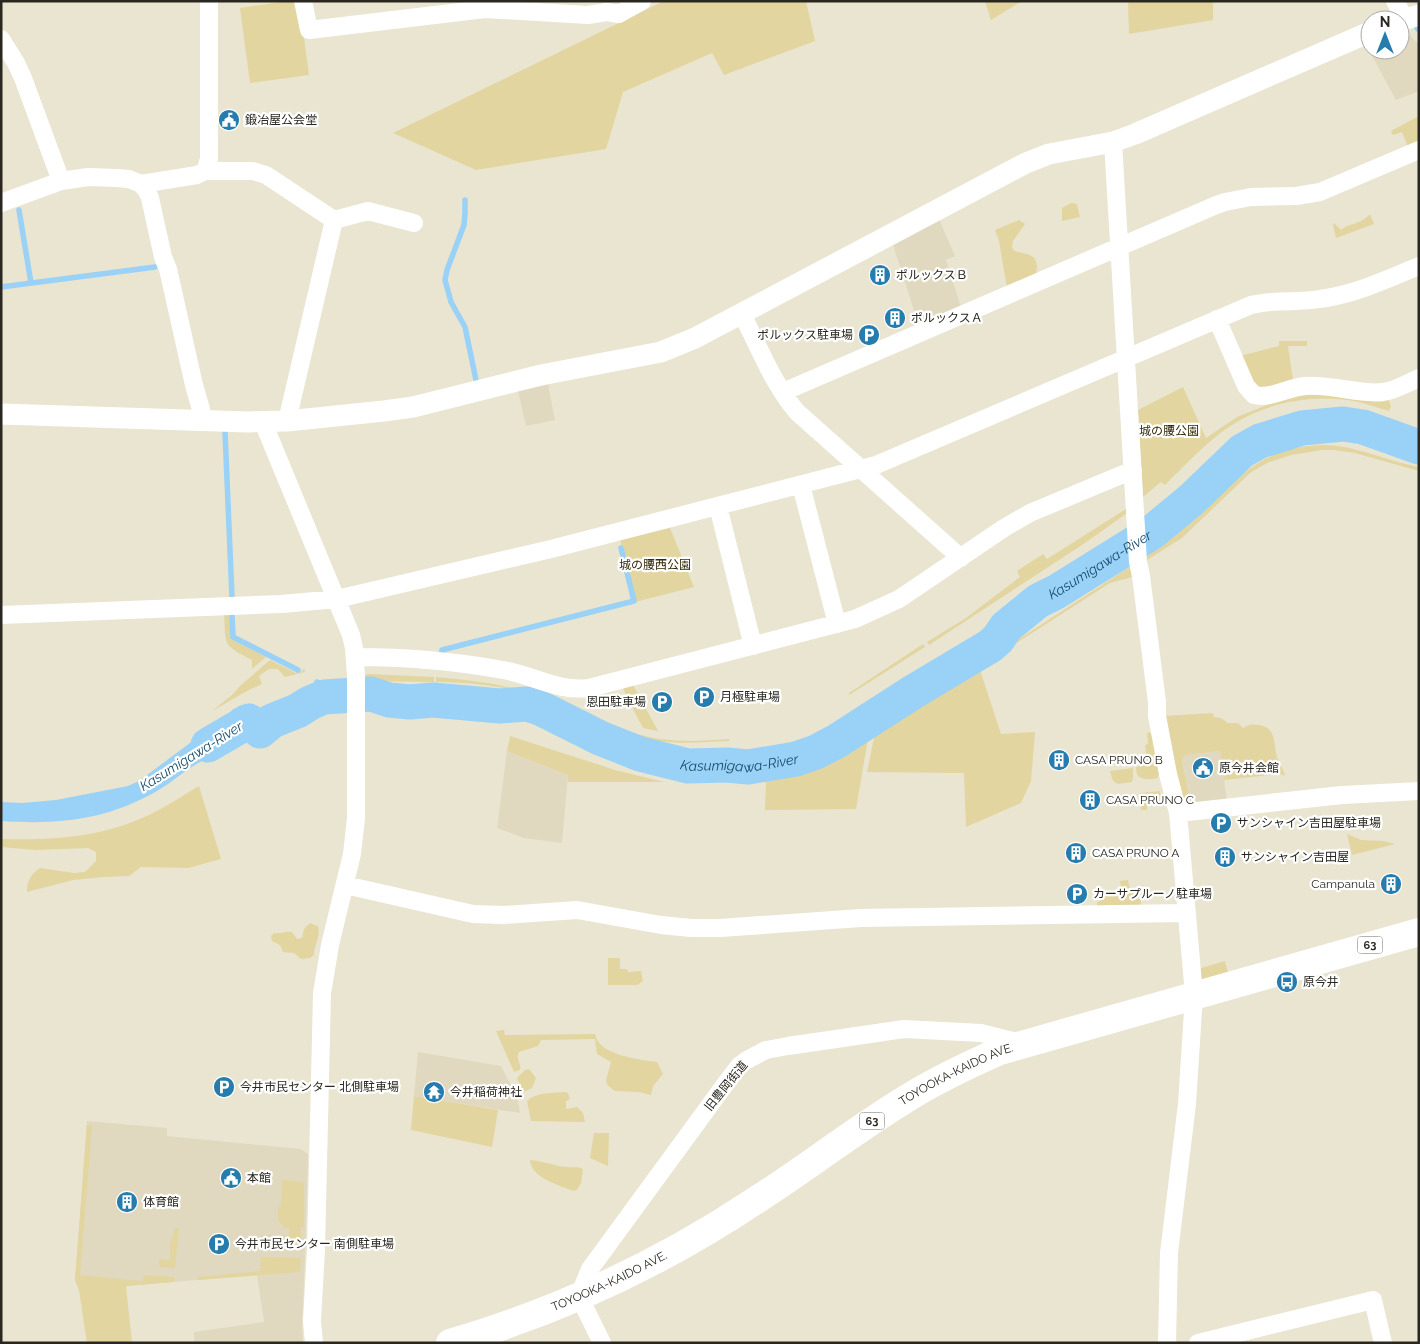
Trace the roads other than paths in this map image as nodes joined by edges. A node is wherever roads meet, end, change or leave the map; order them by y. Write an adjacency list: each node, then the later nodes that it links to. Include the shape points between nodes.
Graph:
1 (210, 1): 8 (street, via 209,159)
2 (303, 1): 3 (street, via 309,30 485,9 619,14)
3 (642, 1)
4 (1360, 36): 6 (street)
5 (1, 40): 9 (street, via 23,78)
6 (1113, 142): 14 (street); 16 (street, via 1059,151 1026,163)
7 (1419, 150): 14 (street, via 1320,192 1225,202)
8 (205, 171): 10 (street); 12 (street, via 253,171 266,175)
9 (61, 182): 10 (street, via 88,177 117,178); 11 (street)
10 (141, 184): 22 (street, via 150,198)
11 (1, 203)
12 (334, 220): 13 (street, via 368,211); 23 (street)
13 (414, 223)
14 (1119, 246): 18 (street); 20 (street)
15 (1419, 266): 17 (street, via 1347,294 1300,302 1261,302)
16 (742, 314): 20 (street); 23 (street, via 661,352 541,375 413,407)
17 (1217, 319): 18 (street); 19 (street, via 1246,386 1254,395 1321,385 1383,392)
18 (1126, 357): 25 (street, via 876,465); 26 (street)
19 (1419, 378)
20 (783, 392): 25 (street, via 798,412)
21 (1, 414): 22 (street)
22 (204, 420): 24 (street)
23 (287, 421): 24 (street)
24 (263, 422): 30 (street)
25 (860, 469): 27 (street); 29 (street)
26 (1133, 470): 29 (street, via 1030,513); 36 (street, via 1138,562 1157,716)
27 (801, 485): 28 (street); 32 (street)
28 (718, 506): 30 (street); 33 (street)
29 (961, 558): 32 (street, via 899,600)
30 (336, 600): 31 (street); 34 (street, via 351,635)
31 (1, 615)
32 (837, 624): 33 (street)
33 (753, 646): 34 (street, via 580,689 562,688 514,672 474,665 419,658)
34 (355, 657): 37 (street, via 356,818)
35 (1419, 791): 36 (street, via 1342,795)
36 (1178, 813): 38 (street)
37 (345, 885): 38 (street, via 474,914 577,910 691,928 861,918); 44 (street, via 322,993 312,1321)
38 (1188, 913): 40 (street)
39 (1419, 932): 40 (main road, TOYOOKA-KAIDO AVE. / 63)
40 (1194, 995): 41 (main road, TOYOOKA-KAIDO AVE. / 63); 46 (street, via 1188,1104 1169,1253)
41 (1024, 1044): 42 (main road, TOYOOKA-KAIDO AVE. / 63, via 978,1061 928,1086 732,1216 656,1259); 42 (street, 旧豊岡街道, via 981,1033 904,1029 788,1046 755,1055 729,1078 623,1223 590,1269)
42 (579, 1296): 43 (main road, TOYOOKA-KAIDO AVE. / 63); 45 (street)
43 (460, 1341)
44 (314, 1343)
45 (602, 1343)
46 (1168, 1343)
47 (1198, 1343): 48 (street, via 1373,1300)
48 (1382, 1343)

